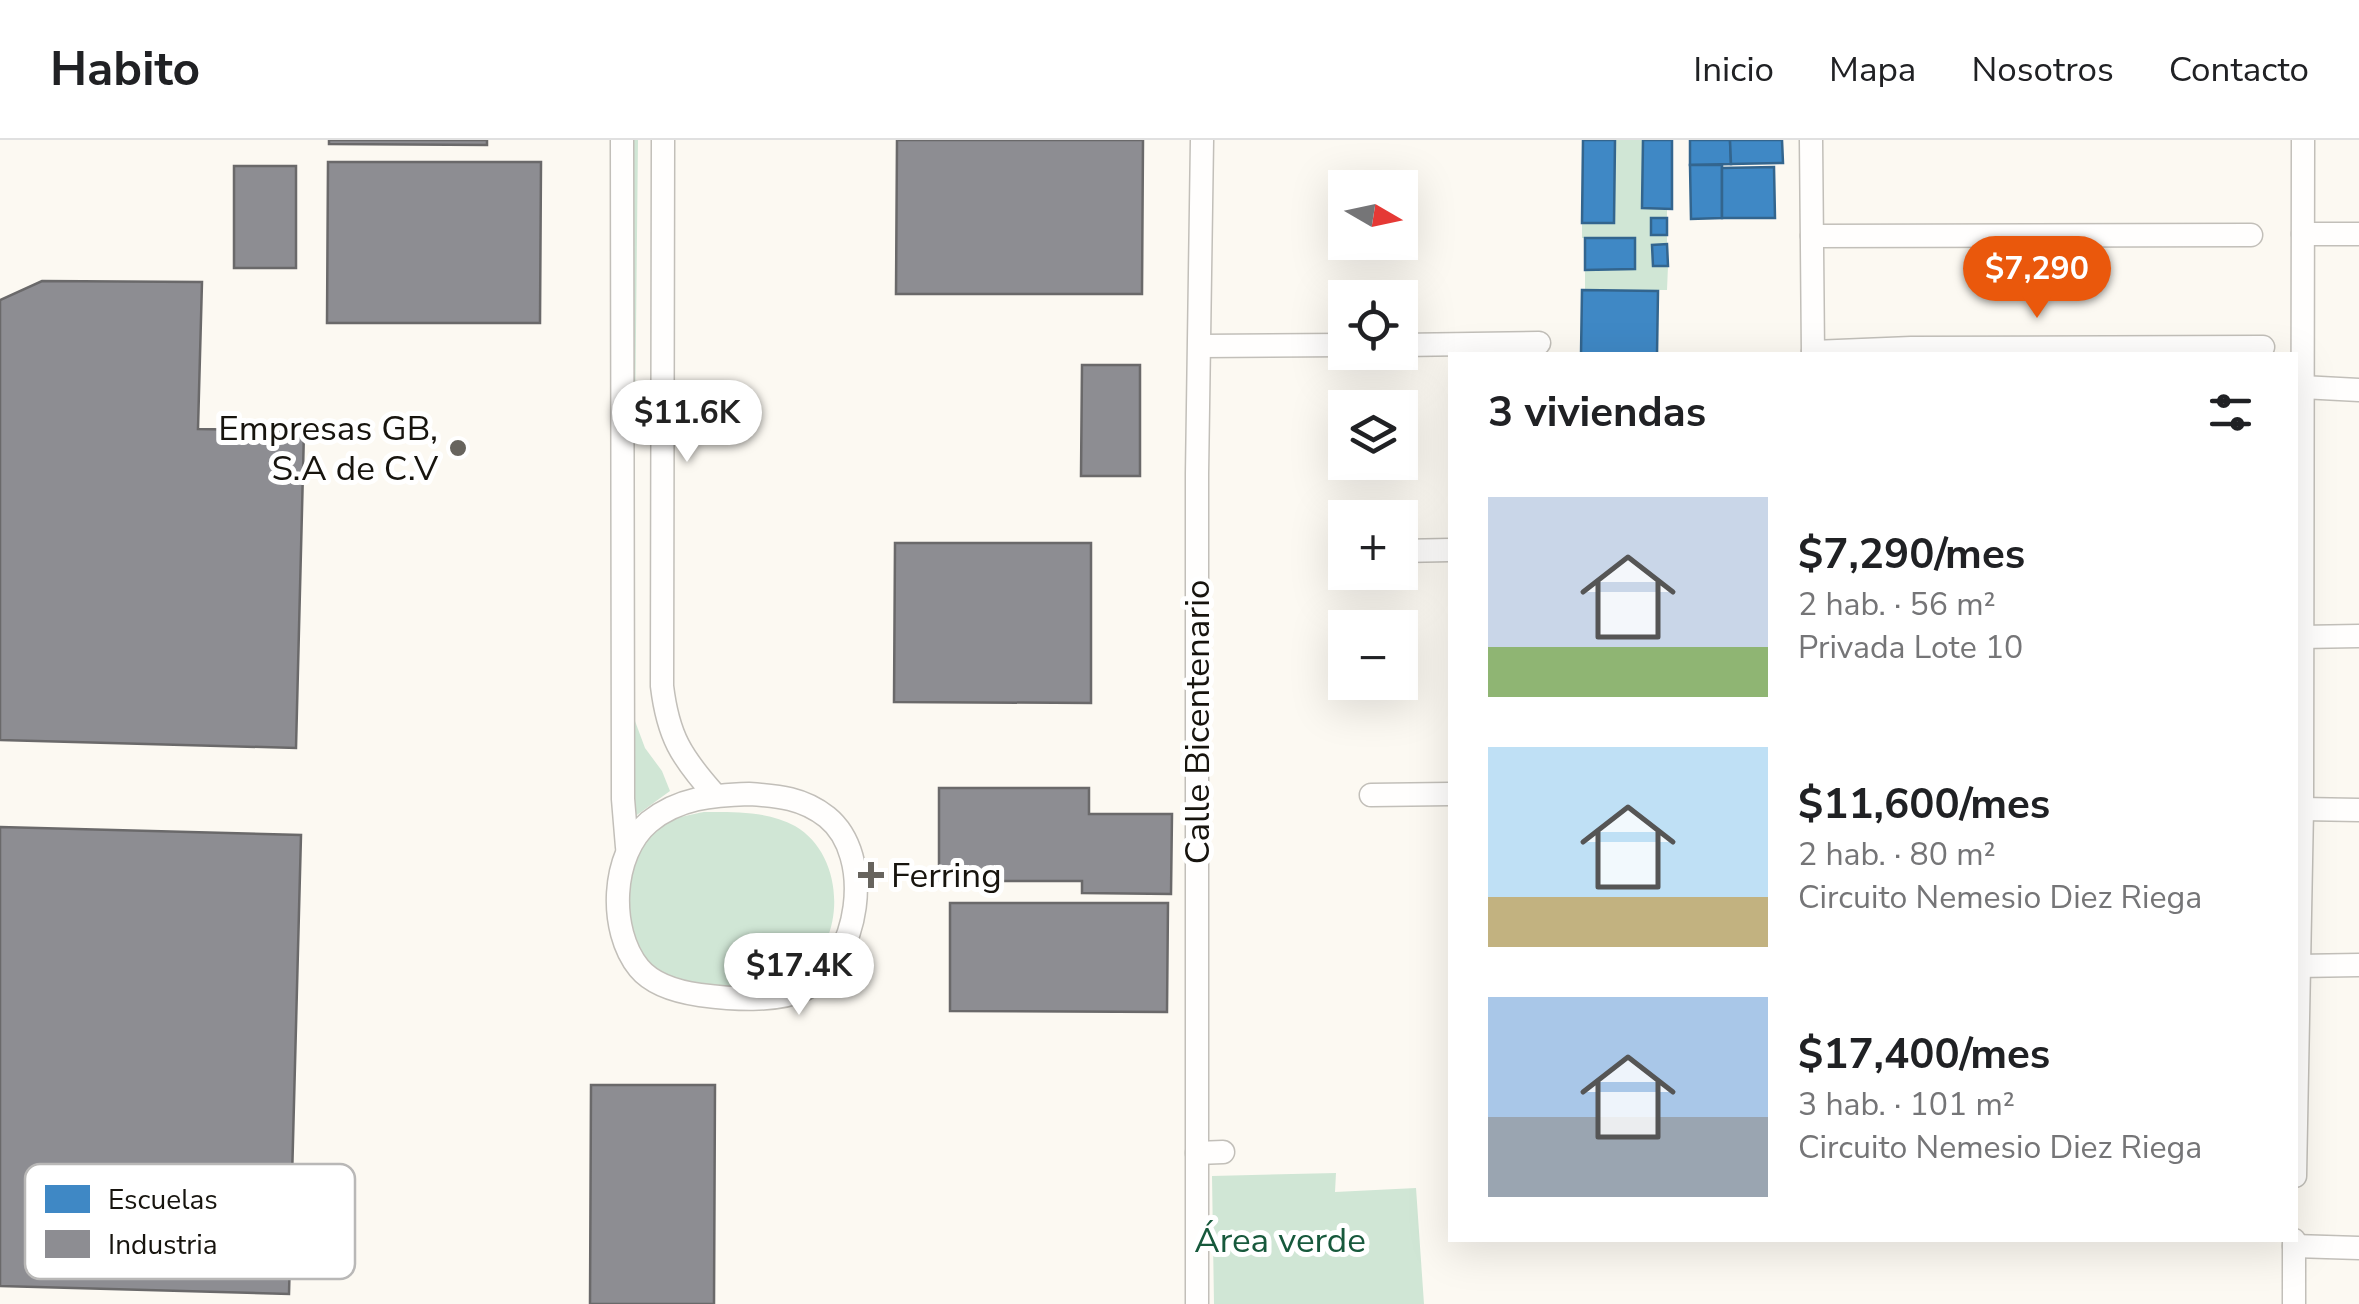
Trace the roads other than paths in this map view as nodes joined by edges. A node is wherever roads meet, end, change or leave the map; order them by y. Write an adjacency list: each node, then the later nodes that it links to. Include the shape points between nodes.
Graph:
1 (622, 140): 19 (street)
2 (663, 140): 20 (street)
3 (1202, 140): 13 (street, Calle Bicentenario, via 1214,225)
4 (1812, 140): 9 (street)
5 (2303, 140): 6 (street)
6 (2302, 234): 7 (street); 17 (street)
7 (2359, 234)
8 (2251, 235): 9 (street)
9 (1812, 236): 15 (street)
10 (1539, 343): 12 (street)
11 (1328, 345): 13 (street)
12 (1418, 345)
13 (1201, 346): 34 (street, Calle Bicentenario)
14 (2263, 347): 16 (street)
15 (1813, 352)
16 (1846, 352)
17 (2302, 387): 18 (street); 24 (street)
18 (2359, 390)
19 (620, 428): 20 (street); 30 (street)
20 (661, 430): 26 (street, via 666,723)
21 (1448, 550): 22 (street)
22 (1418, 551)
23 (2359, 636): 24 (street)
24 (2302, 637): 28 (street)
25 (1448, 794): 27 (street)
26 (715, 795): 30 (street, via 666,810); 30 (street, via 784,796 806,803 845,840 856,885 848,942 806,988 782,996 698,995 662,986 641,970 620,920)
27 (1371, 795)
28 (2302, 809): 29 (street); 32 (street)
29 (2359, 810)
30 (627, 847)
31 (2359, 965): 32 (street)
32 (2298, 966)
33 (1222, 1152): 34 (street)
34 (1197, 1153): 37 (street, Calle Bicentenario)
35 (2294, 1243): 36 (street); 38 (street)
36 (2359, 1248)
37 (1197, 1304)
38 (2294, 1304)

